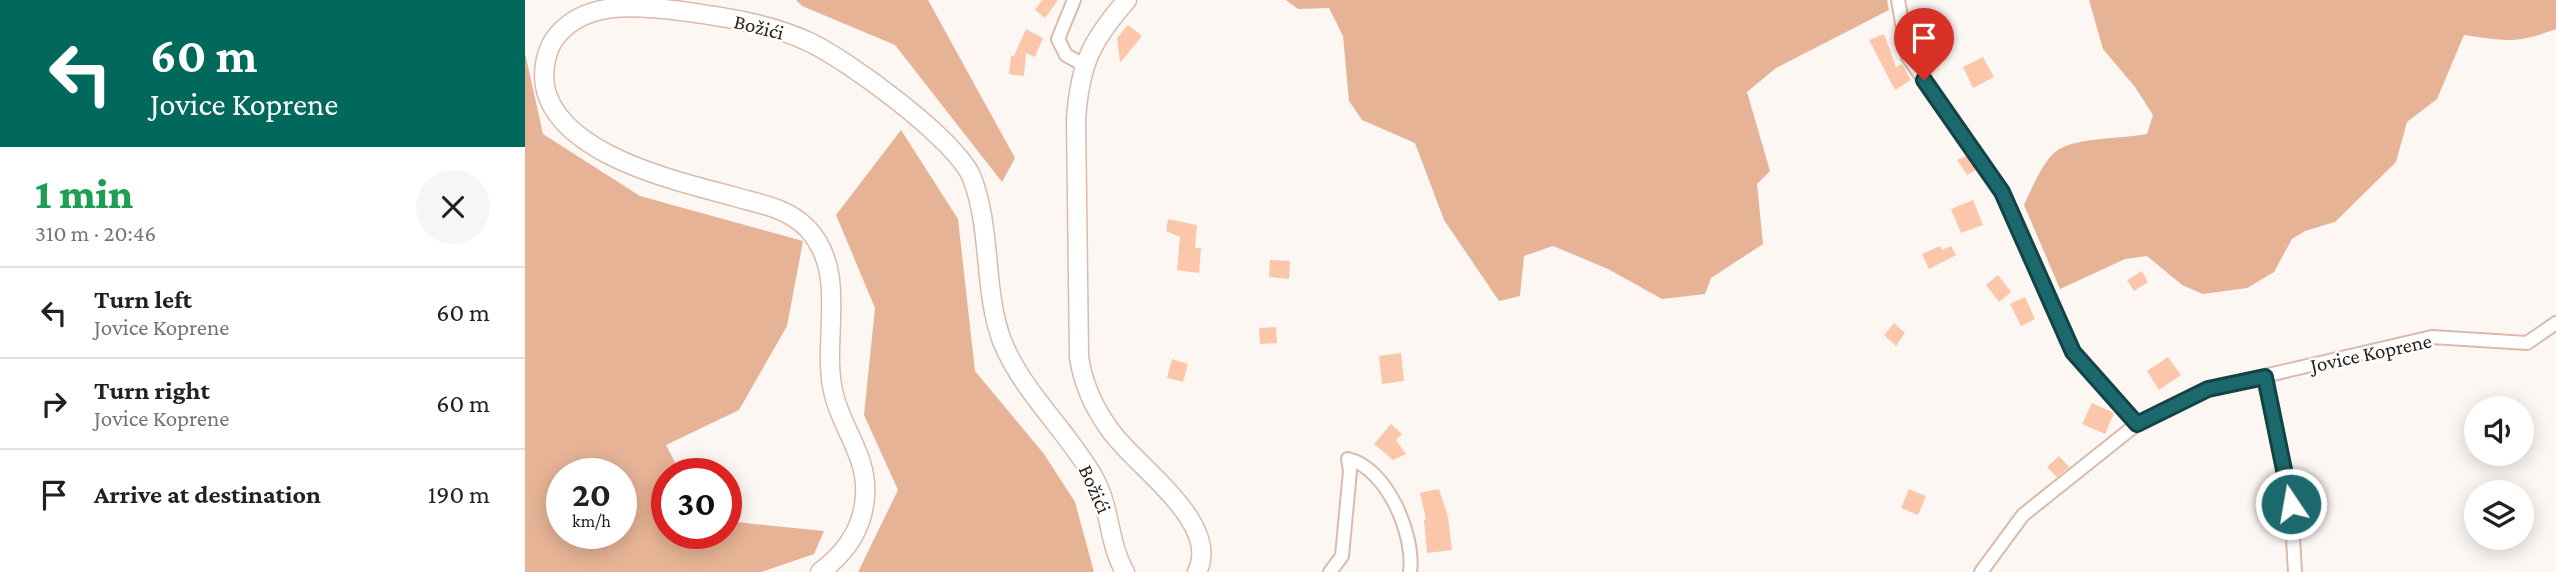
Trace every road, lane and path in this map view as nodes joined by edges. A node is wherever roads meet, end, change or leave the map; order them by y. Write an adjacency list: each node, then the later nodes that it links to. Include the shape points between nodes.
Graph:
1 (1074, 0): 4 (street, via 1058,39 1066,55)
2 (1127, 0): 4 (main road, Božići, via 1095,39)
3 (1898, 0): 7 (street, via 1908,57 2002,192 2073,352)
4 (1084, 65): 10 (main road, Božići, via 1076,118 1077,333 1083,378 1110,431 1200,533 1203,551)
5 (2556, 323): 6 (street, Jovice Koprene, via 2527,344 2432,337)
6 (2265, 377): 7 (street, Jovice Koprene, via 2208,389); 14 (street, via 2291,504)
7 (2137, 424): 13 (street, Jovice Koprene, via 2023,514)
8 (820, 572): 9 (main road, Božići, via 854,536 866,486 860,456 831,383 832,300 827,264 811,232 775,207 656,174 607,153 563,121 545,87 546,61 562,29 585,12 637,5 746,22 799,37 865,78 954,150 968,169 978,197 1004,345 1019,374 1097,483)
9 (1125, 572)
10 (1197, 572)
11 (1330, 572): 12 (street, via 1342,556 1348,459 1374,473 1404,522)
12 (1410, 572)
13 (1981, 572)
14 (2295, 572)

